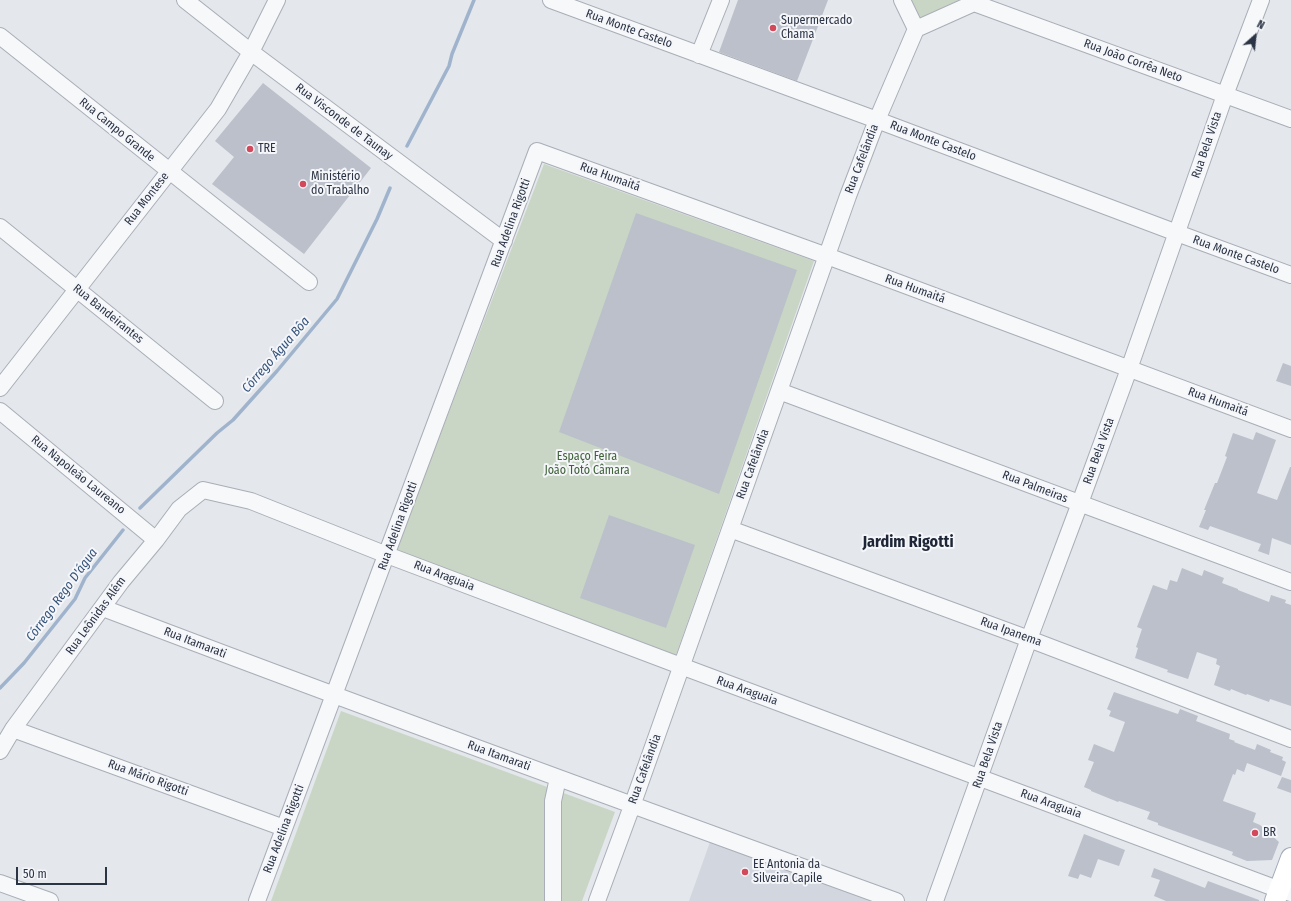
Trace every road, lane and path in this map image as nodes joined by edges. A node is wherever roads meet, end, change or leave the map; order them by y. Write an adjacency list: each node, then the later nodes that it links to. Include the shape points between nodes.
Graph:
1 (185, 0): 10 (street, Rua Visconde de Taunay)
2 (277, 0): 10 (street, Rua Montese)
3 (551, 0): 11 (street, Rua Monte Castelo)
4 (721, 0): 11 (street)
5 (902, 0): 8 (street)
6 (1261, 0): 12 (street, Rua Bela Vista)
7 (974, 2): 8 (street); 12 (street, Rua João Corrêa Neto)
8 (916, 29): 14 (street, Rua Cafelândia)
9 (0, 36): 16 (street, Rua Campo Grande)
10 (251, 52): 16 (street, Rua Montese, via 218,109); 19 (street, Rua Visconde de Taunay)
11 (699, 55): 14 (street, Rua Monte Castelo)
12 (1225, 95): 13 (street, Rua João Corrêa Neto); 18 (street, Rua Bela Vista)
13 (1291, 119)
14 (877, 120): 18 (street, Rua Monte Castelo); 20 (street, Rua Cafelândia)
15 (538, 151): 19 (street, Rua Adelina Rigotti); 20 (street, Rua Humaitá)
16 (169, 172): 22 (street, Rua Campo Grande); 23 (street, Rua Montese)
17 (0, 227): 23 (street, Rua Bandeirantes)
18 (1177, 233): 21 (street, Rua Monte Castelo); 24 (street, Rua Bela Vista)
19 (504, 241): 34 (street, Rua Adelina Rigotti)
20 (827, 256): 24 (street, Rua Humaitá); 26 (street, Rua Cafelândia)
21 (1291, 275)
22 (309, 282)
23 (77, 289): 25 (street, Rua Montese); 27 (street, Rua Bandeirantes)
24 (1129, 369): 29 (street, Rua Humaitá); 31 (street, Rua Bela Vista)
25 (0, 388)
26 (779, 391): 31 (street, Rua Palmeiras); 32 (street, Rua Cafelândia)
27 (215, 401)
28 (0, 411): 33 (street, Rua Napoleão Laureano)
29 (1291, 429)
30 (203, 490): 33 (street, Rua Leônidas Além, via 179,509); 34 (street, Rua Araguaia, via 251,501)
31 (1080, 504): 35 (street, Rua Palmeiras); 37 (street, Rua Bela Vista)
32 (730, 529): 37 (street, Rua Ipanema); 38 (street, Rua Cafelândia)
33 (156, 540): 36 (street, Rua Leônidas Além)
34 (387, 555): 38 (street, Rua Araguaia); 39 (street, Rua Adelina Rigotti)
35 (1291, 582)
36 (103, 608): 39 (street, Rua Itamarati); 40 (street, Rua Leônidas Além)
37 (1029, 639): 41 (street, Rua Ipanema); 43 (street, Rua Bela Vista)
38 (681, 666): 43 (street, Rua Araguaia); 45 (street, Rua Cafelândia)
39 (334, 695): 44 (street, Rua Itamarati); 46 (street, Rua Adelina Rigotti)
40 (13, 729): 42 (street, Rua Leônidas Além); 46 (street, Rua Mário Rigotti)
41 (1291, 738)
42 (0, 751)
43 (980, 777): 49 (street, Rua Araguaia); 55 (street, Rua Bela Vista)
44 (558, 778): 45 (street, Rua Itamarati); 52 (street, via 553,801)
45 (632, 806): 53 (street, Rua Cafelândia); 54 (street, Rua Itamarati)
46 (284, 828): 51 (street, Rua Adelina Rigotti)
47 (1291, 858): 49 (main road)
48 (0, 883): 50 (street)
49 (1282, 894)
50 (50, 901)
51 (257, 901)
52 (553, 901)
53 (597, 901)
54 (896, 901)
55 (935, 901)

